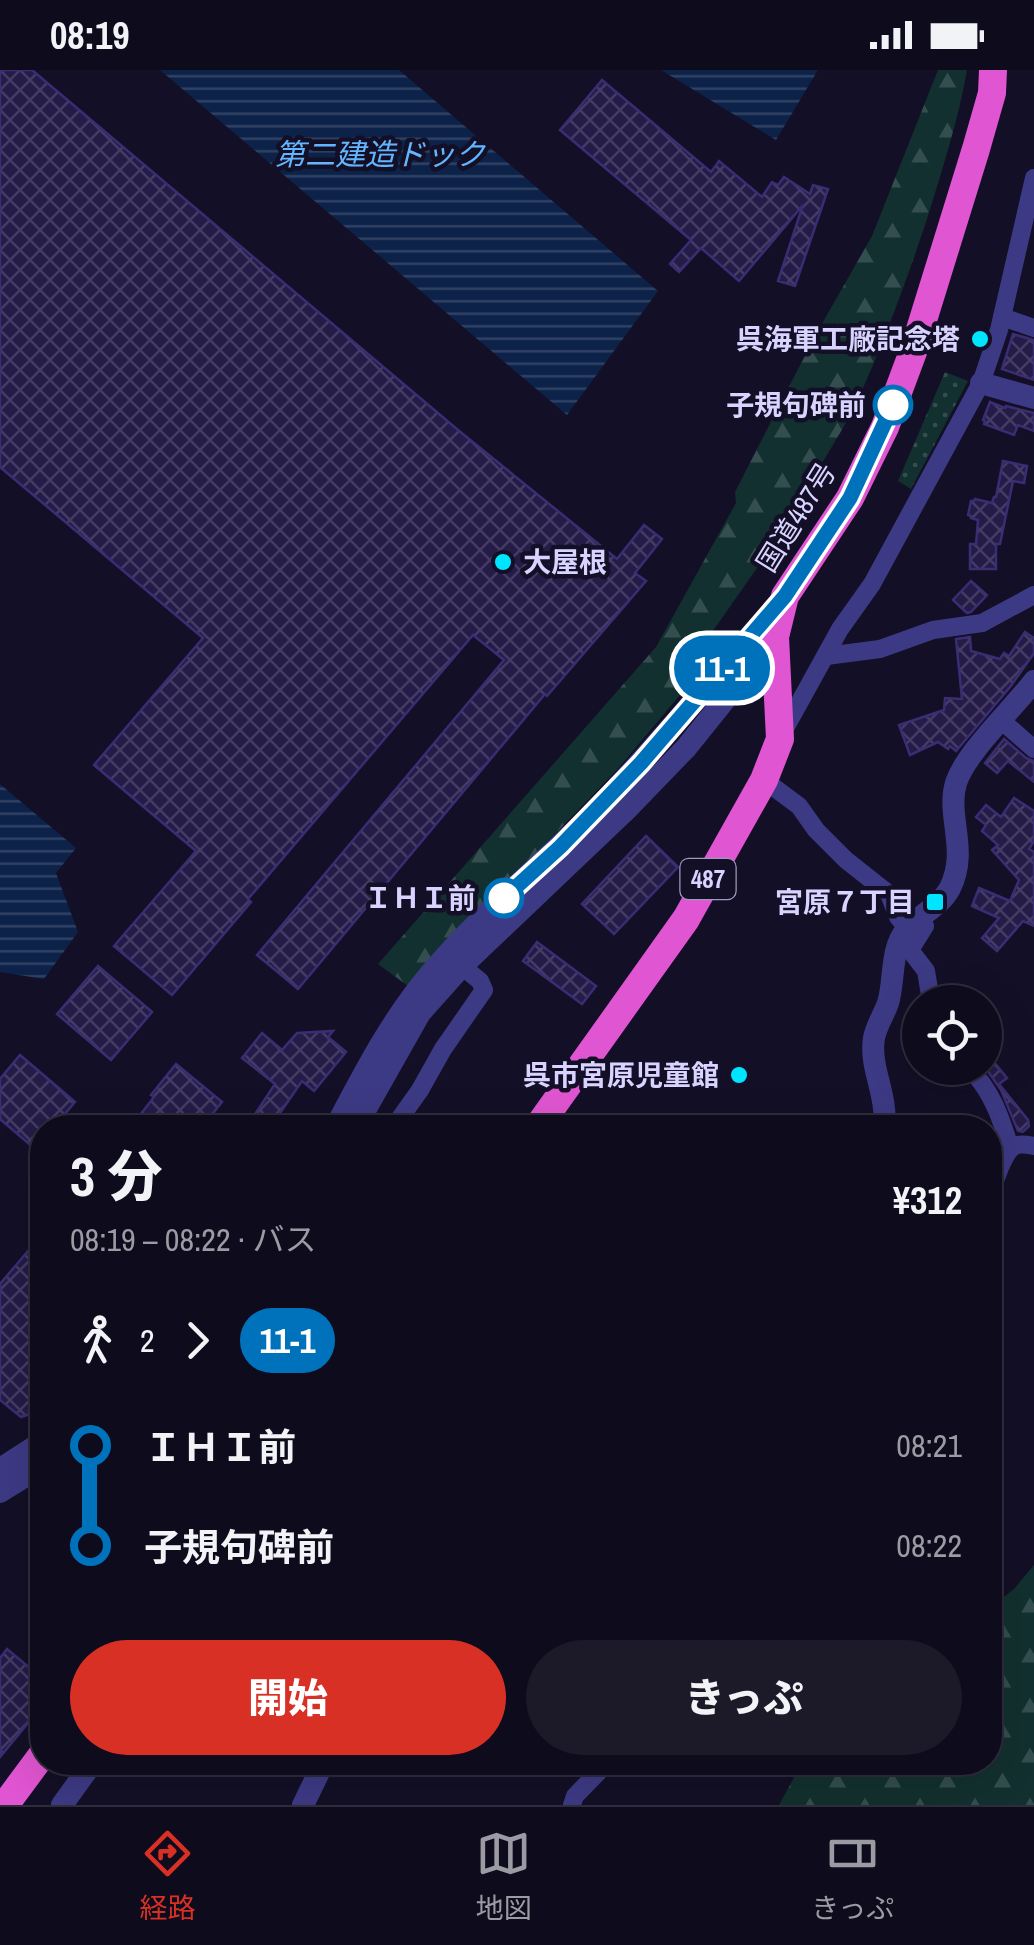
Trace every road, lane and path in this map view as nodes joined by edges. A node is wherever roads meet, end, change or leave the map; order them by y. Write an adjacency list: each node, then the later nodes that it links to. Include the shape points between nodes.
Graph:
1 (994, 70): 8 (highway, 国道487号 / 487, via 976,149 885,427 850,498)
2 (1034, 178): 3 (street)
3 (1002, 317): 4 (street); 5 (street)
4 (1034, 328)
5 (981, 383): 6 (street); 9 (street)
6 (1034, 398)
7 (1034, 594): 9 (street, via 982,623)
8 (785, 596): 12 (highway, 国道487号 / 487, via 775,638); 16 (street, via 641,763 477,922)
9 (826, 656): 12 (street)
10 (1034, 681): 11 (street)
11 (1002, 720): 13 (street); 15 (street, via 954,787 958,868 946,895)
12 (780, 739): 14 (highway, 国道487号 / 487)
13 (1034, 749)
14 (764, 780): 15 (street, via 889,894 898,917); 22 (highway, 国道487号 / 487, via 686,919)
15 (914, 922): 17 (street, via 924,926 910,950); 23 (street, via 898,941 888,1000 874,1034 872,1056)
16 (455, 960): 19 (street, via 387,1030); 20 (street); 21 (street, via 484,990)
17 (928, 985)
18 (984, 1085): 24 (street)
19 (342, 1115)
20 (362, 1115)
21 (402, 1115)
22 (546, 1115)
23 (886, 1115)
24 (1000, 1115)
25 (1002, 1122): 27 (street)
26 (1034, 1146): 27 (street)
27 (1010, 1148): 28 (street)
28 (1002, 1166)
29 (30, 1450): 30 (street)
30 (0, 1469)
31 (30, 1473): 32 (street)
32 (0, 1492)
33 (30, 1771): 37 (highway)
34 (84, 1775): 38 (street)
35 (318, 1775): 39 (street)
36 (595, 1775): 40 (street)
37 (5, 1805)
38 (62, 1805)
39 (303, 1805)
40 (572, 1805)

